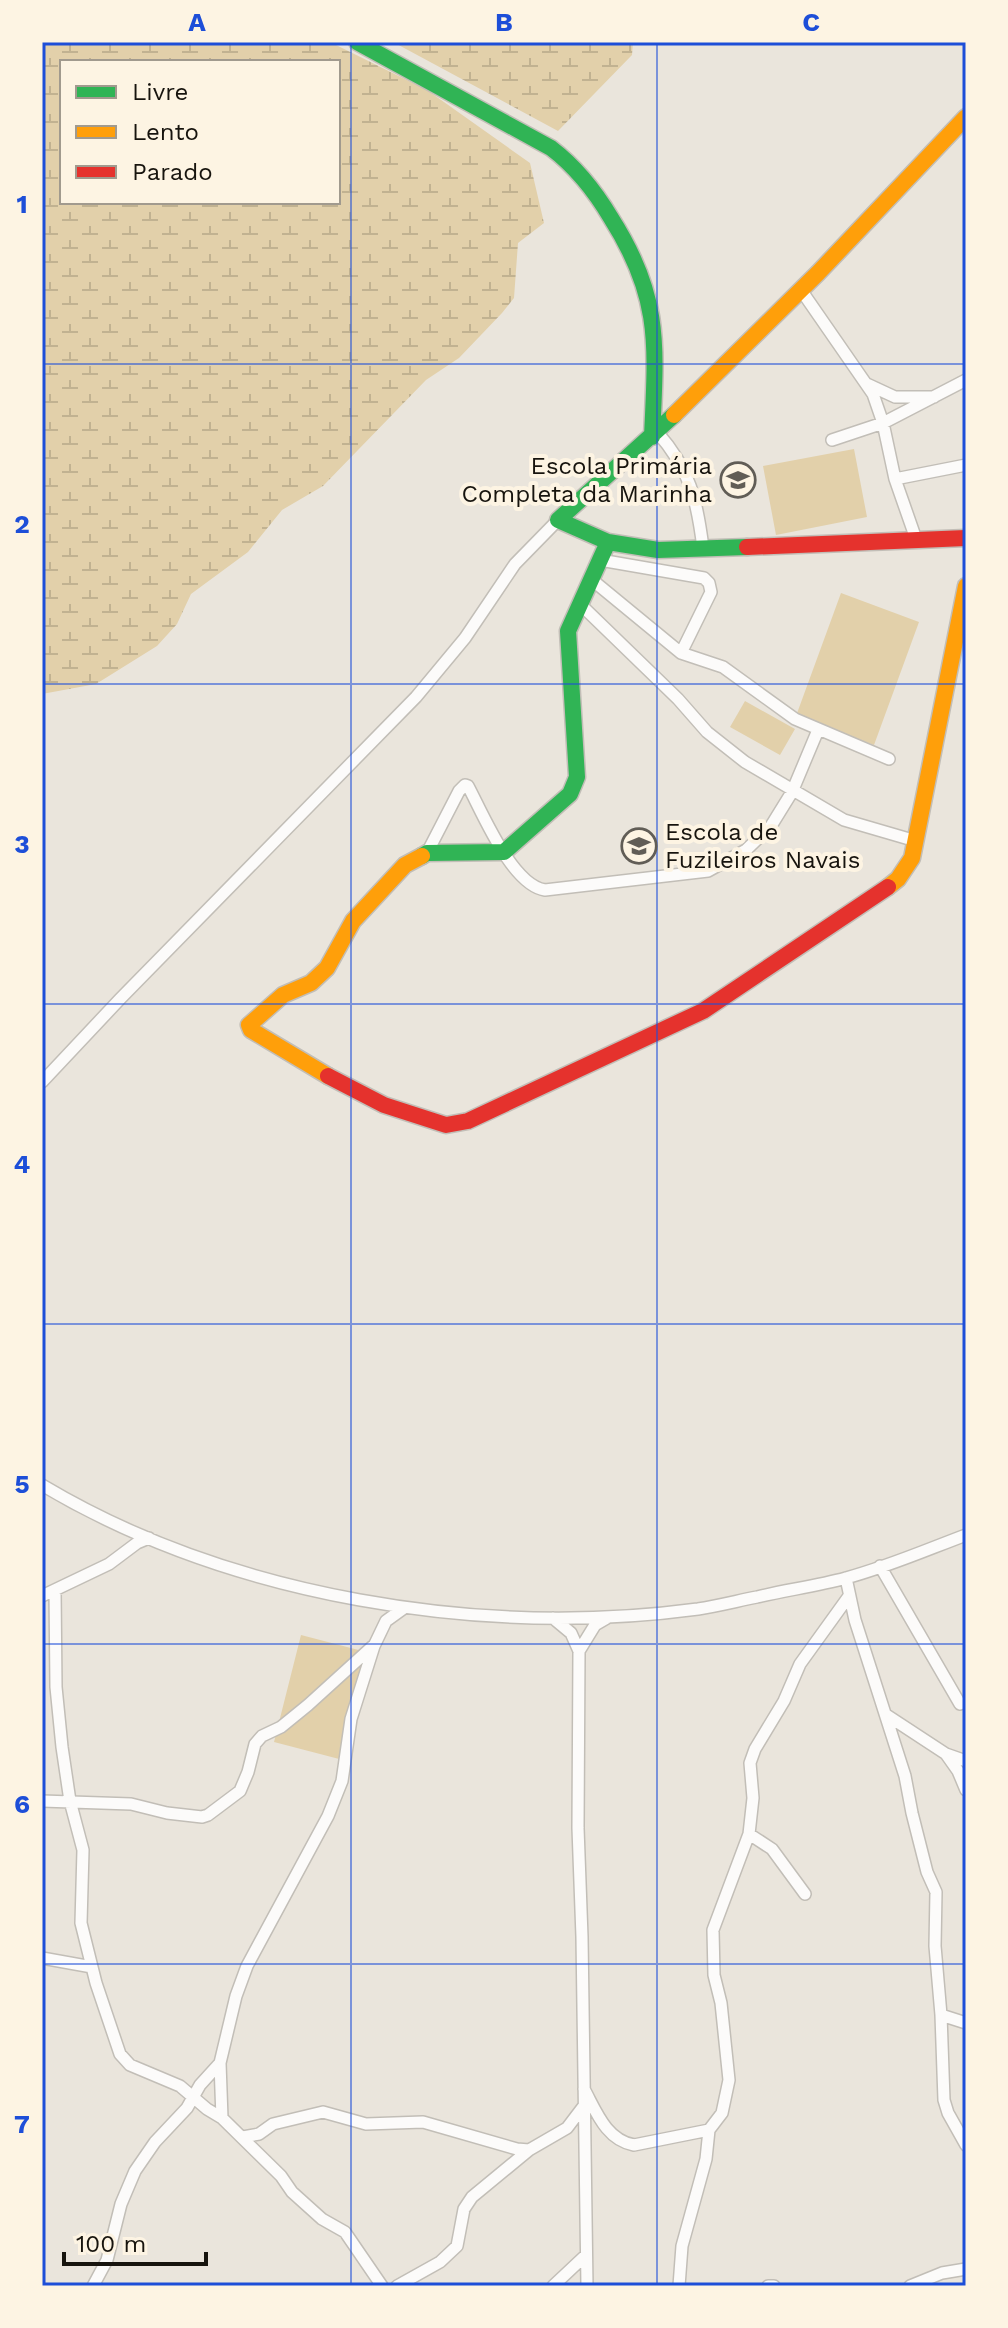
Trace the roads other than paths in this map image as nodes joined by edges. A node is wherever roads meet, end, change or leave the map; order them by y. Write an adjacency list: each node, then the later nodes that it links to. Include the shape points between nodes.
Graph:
1 (357, 42): 8 (street, via 551,148 588,183 624,238 647,289)
2 (966, 117): 3 (street)
3 (801, 290): 5 (street); 8 (street)
4 (966, 380): 6 (street)
5 (866, 384): 6 (street, via 895,397); 7 (street)
6 (937, 396): 7 (street)
7 (883, 423): 9 (street); 11 (street)
8 (655, 435): 12 (street); 16 (street, via 667,442 693,487)
9 (832, 440)
10 (966, 465): 11 (street)
11 (895, 479): 14 (street)
12 (558, 520): 15 (street); 28 (street, via 515,564 465,638 416,697)
13 (966, 538): 14 (street)
14 (916, 539): 16 (street)
15 (608, 542): 16 (street, via 658,550); 17 (street)
16 (703, 548)
17 (600, 560): 18 (street); 21 (street, via 709,583 711,592)
18 (591, 579): 20 (street); 21 (street)
19 (966, 586): 25 (street)
20 (580, 604): 24 (street, via 707,732); 26 (street, via 568,631 575,786)
21 (681, 653): 22 (street, via 723,667)
22 (818, 730): 23 (street); 24 (street)
23 (889, 759)
24 (792, 792): 25 (street, via 844,820); 26 (street, via 771,826 746,850 708,871 545,890 527,882)
25 (916, 841): 27 (street, via 898,879 703,1011 468,1121 446,1125 384,1105 249,1025 283,995 311,983 327,968 353,921 391,877)
26 (504, 852): 27 (street); 27 (street, via 465,785)
27 (427, 853)
28 (42, 1082)
29 (42, 1485): 31 (street)
30 (966, 1535): 32 (street)
31 (149, 1538): 34 (street); 37 (street, via 304,1590)
32 (880, 1566): 33 (street); 44 (street)
33 (846, 1578): 36 (street); 40 (street, via 699,1609)
34 (55, 1590): 35 (street); 50 (street, via 56,1687)
35 (42, 1596)
36 (849, 1596): 45 (street); 51 (street, via 800,1664 752,1756)
37 (373, 1603): 38 (street); 41 (street, via 381,1613)
38 (404, 1608): 39 (street); 41 (street)
39 (552, 1617): 40 (street); 43 (street, via 571,1633)
40 (607, 1618): 43 (street, via 595,1625)
41 (382, 1628): 42 (street)
42 (374, 1646): 50 (street, via 281,1727 262,1736 240,1791 208,1815); 57 (street, via 351,1719 342,1781 306,1860 247,1966)
43 (579, 1651): 58 (street)
44 (960, 1704)
45 (885, 1713): 46 (street); 55 (street, via 936,1892)
46 (946, 1754): 47 (street); 48 (street)
47 (966, 1761)
48 (966, 1790)
49 (42, 1801): 50 (street)
50 (70, 1801): 54 (street, via 83,1850 81,1923)
51 (749, 1834): 52 (street, via 772,1849); 62 (street, via 713,1930 729,2080 722,2113)
52 (805, 1894)
53 (42, 1958): 54 (street)
54 (92, 1967): 59 (street, via 120,2054 130,2065 180,2086)
55 (941, 2015): 56 (street); 64 (street, via 944,2100)
56 (966, 2023)
57 (220, 2063): 59 (street); 61 (street)
58 (583, 2087): 60 (street); 62 (street, via 603,2124 626,2143)
59 (193, 2098): 61 (street); 68 (street, via 135,2171 107,2260)
60 (583, 2107): 65 (street, via 567,2128); 66 (street)
61 (222, 2118): 63 (street)
62 (709, 2130): 73 (street, via 682,2246)
63 (243, 2137): 65 (street, via 323,2112 366,2124 423,2122); 69 (street, via 292,2192 345,2232)
64 (966, 2145)
65 (529, 2150): 70 (street, via 472,2197 464,2209 457,2246)
66 (586, 2255): 71 (street); 72 (street)
67 (966, 2269): 76 (street)
68 (93, 2286)
69 (382, 2286)
70 (397, 2286)
71 (553, 2286)
72 (587, 2286)
73 (679, 2286)
74 (768, 2286): 75 (street)
75 (774, 2286)
76 (910, 2286)

